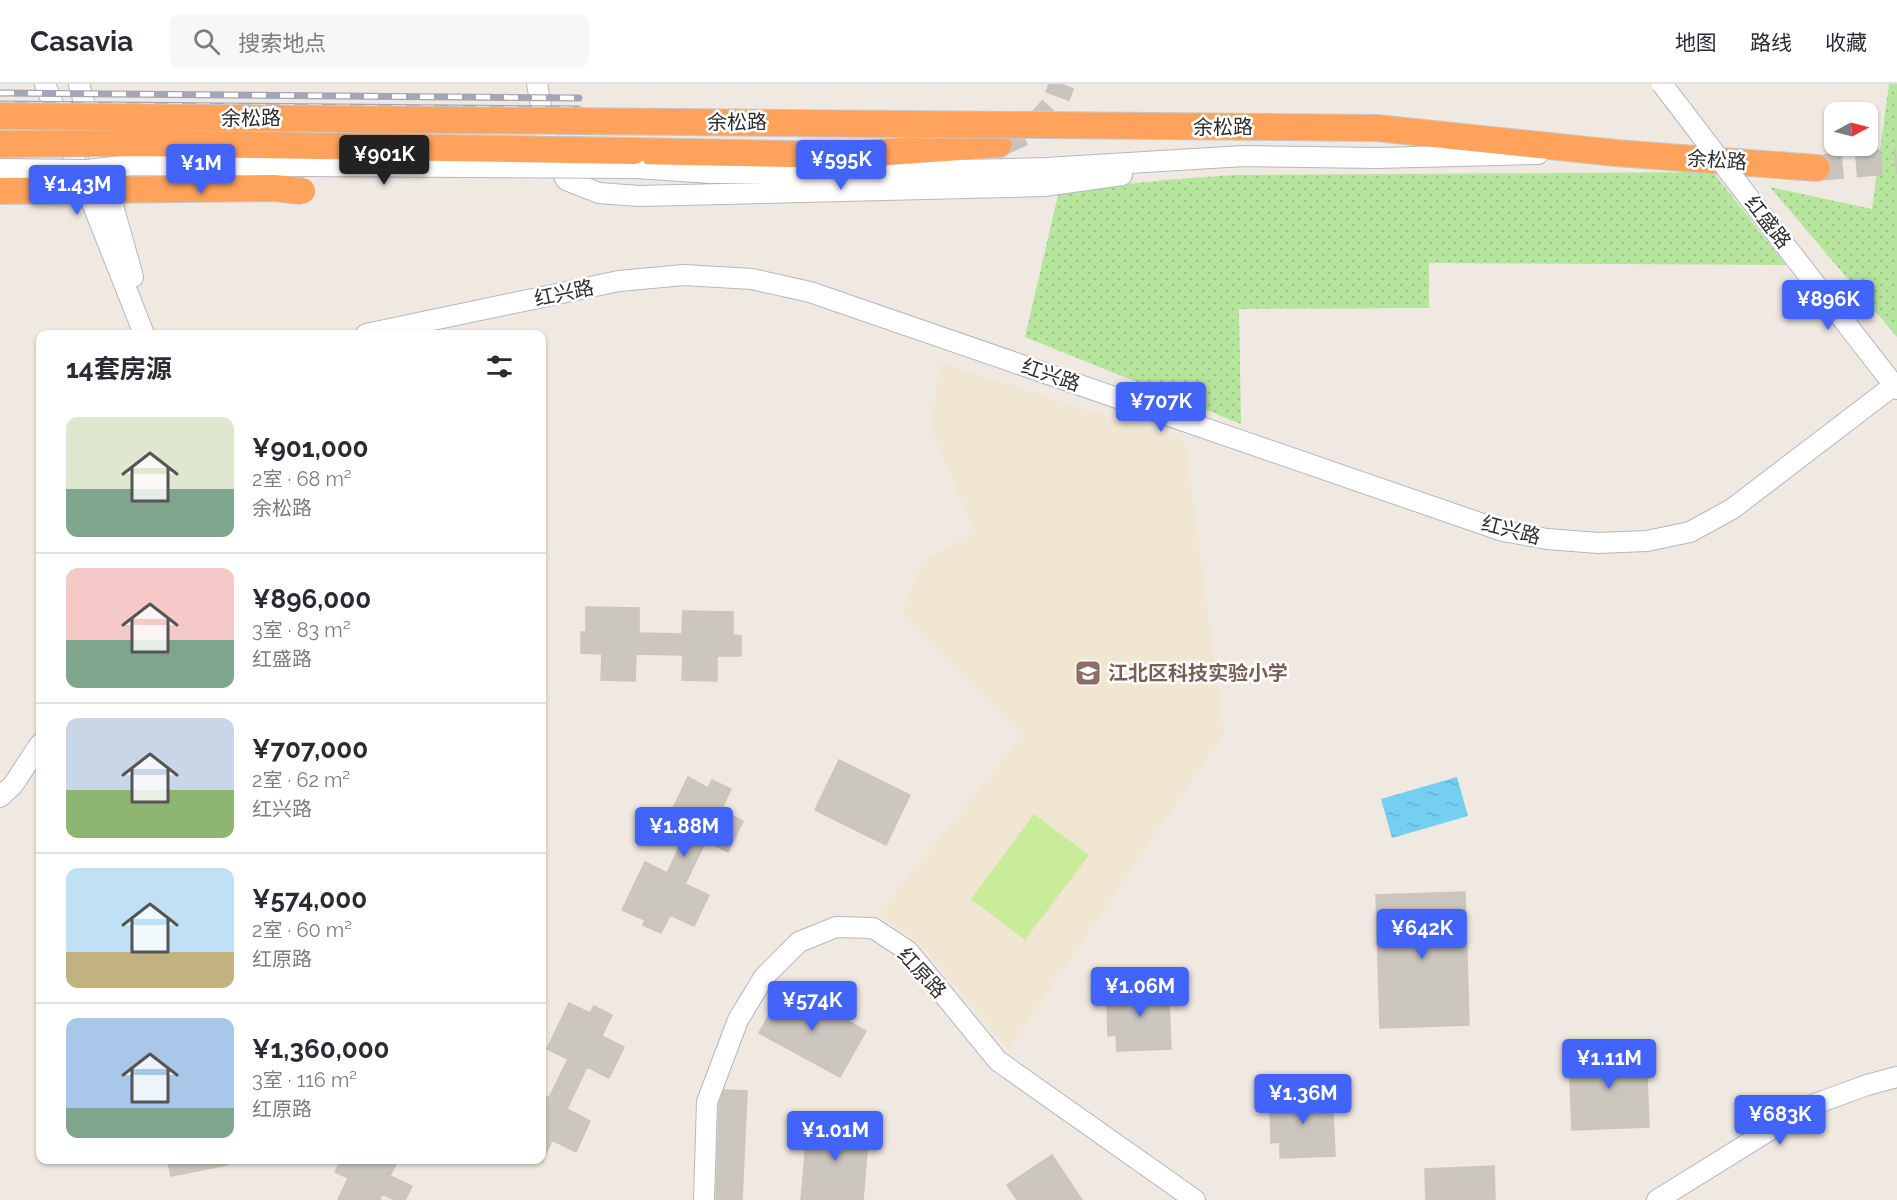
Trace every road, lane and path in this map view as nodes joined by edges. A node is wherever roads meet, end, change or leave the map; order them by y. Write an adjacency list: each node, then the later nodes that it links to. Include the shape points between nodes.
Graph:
1 (45, 84): 18 (street)
2 (79, 84): 19 (street)
3 (537, 84): 14 (street, via 548,143 566,180 599,193 651,196)
4 (1662, 84): 21 (street, 红盛路, bridge)
5 (0, 116): 9 (highway, 余松路, bridge, via 1376,128)
6 (0, 144): 8 (highway, bridge)
7 (999, 144): 10 (highway, via 848,155)
8 (262, 145): 10 (highway, bridge); 11 (highway, bridge)
9 (1616, 153): 12 (highway, 余松路); 14 (street, 余松路, via 1377,158 1244,156)
10 (635, 159): 11 (street, 余松路, bridge); 14 (street, 余松路, via 711,173)
11 (134, 165): 13 (street, bridge, via 87,171); 15 (street, bridge)
12 (1817, 168)
13 (0, 169)
14 (1045, 177)
15 (274, 188): 16 (highway, bridge); 17 (highway, bridge)
16 (302, 191)
17 (0, 192)
18 (142, 330)
19 (148, 330)
20 (385, 330): 21 (street, 红兴路, via 619,281 684,275 752,279 810,292 1503,531 1598,543 1647,541 1690,532 1732,509)
21 (1896, 386)
22 (36, 750): 23 (street)
23 (0, 798)
24 (1897, 1077): 27 (street, via 1807,1107)
25 (704, 1200): 26 (street, 红原路, via 707,1102 738,1020 764,976 799,942 836,927 873,928 908,951 998,1061)
26 (1195, 1200)
27 (1657, 1200)

